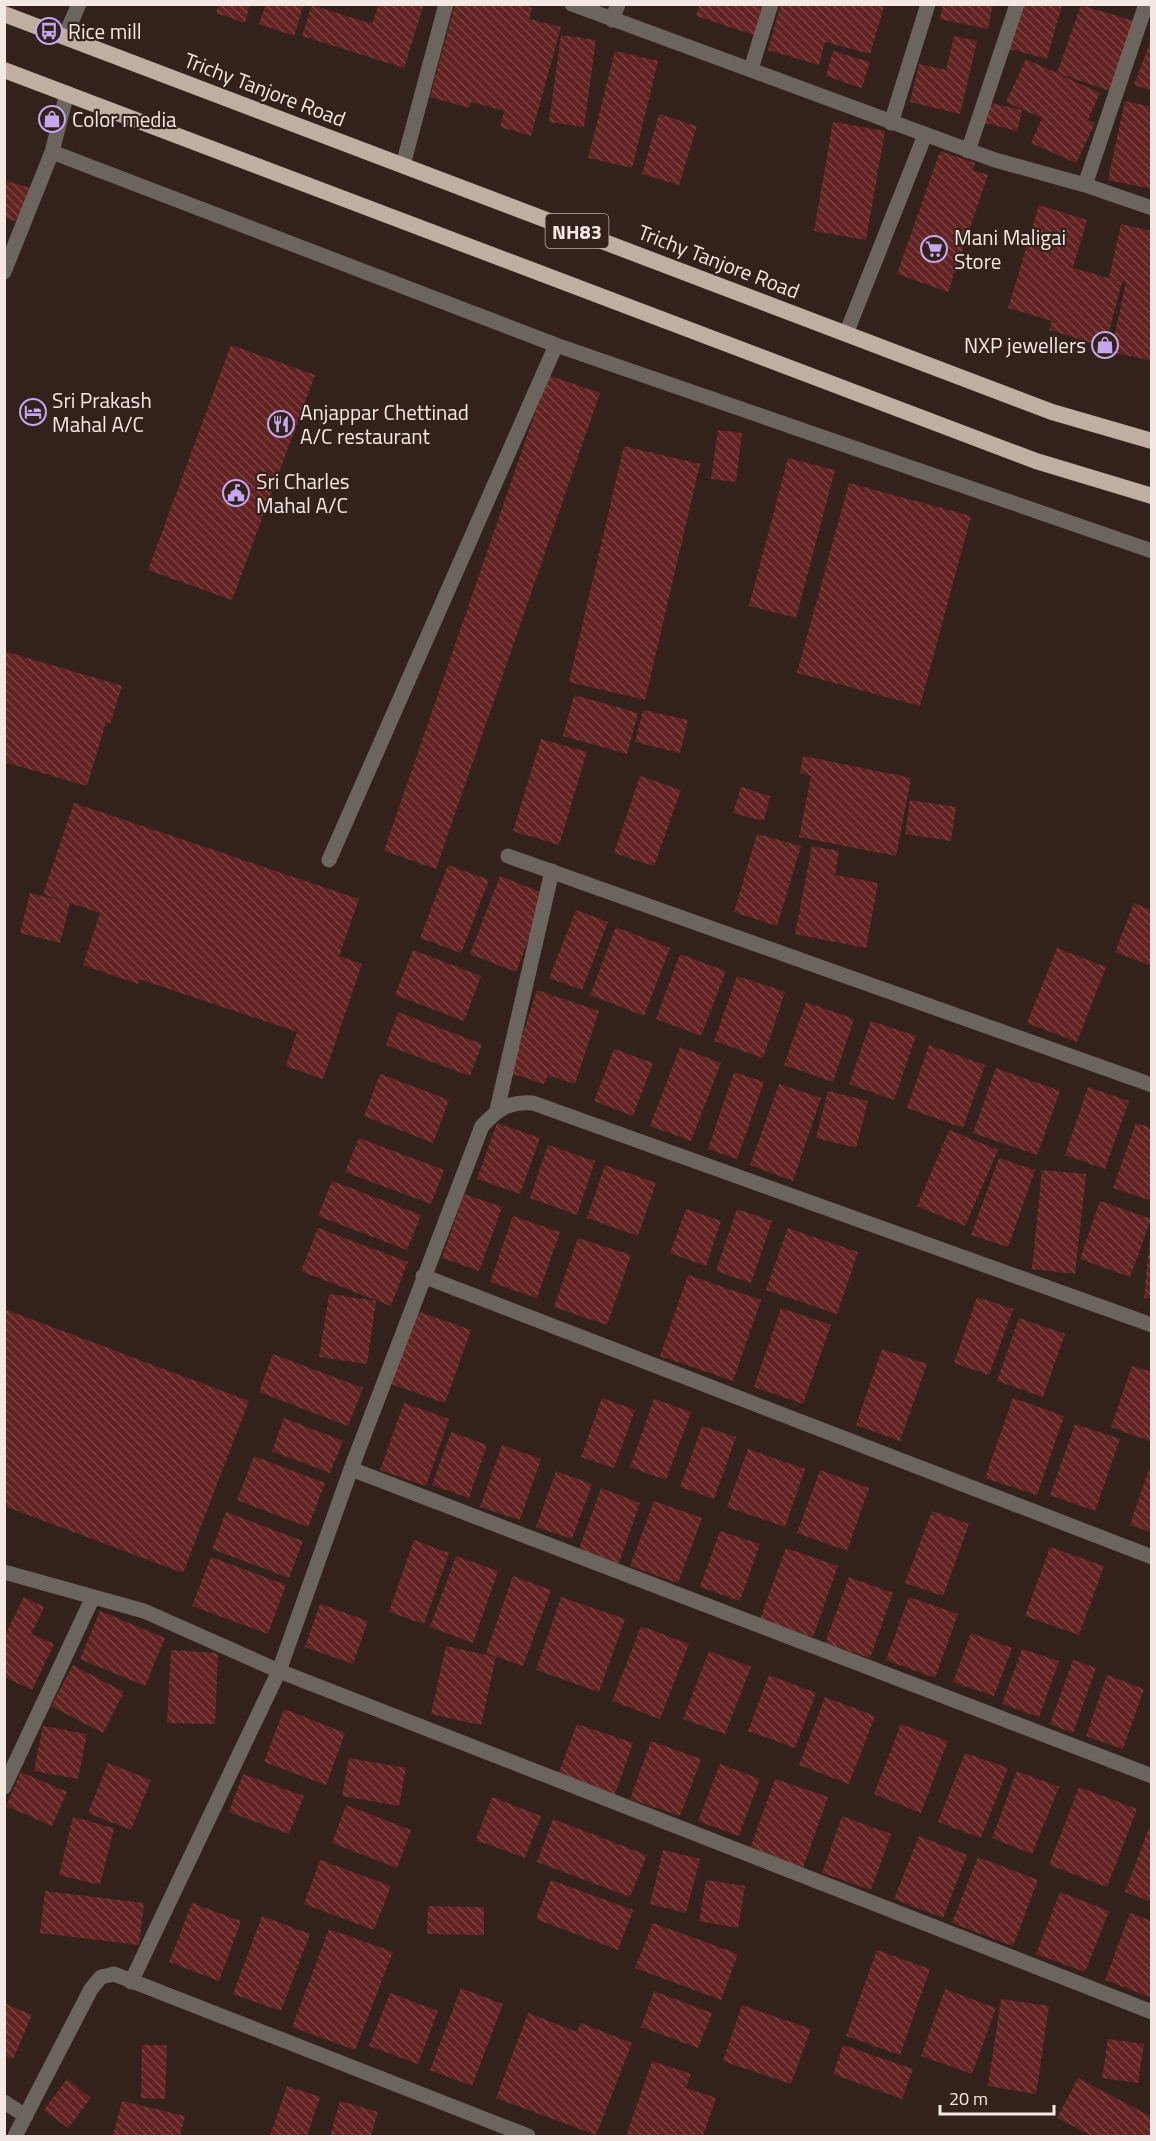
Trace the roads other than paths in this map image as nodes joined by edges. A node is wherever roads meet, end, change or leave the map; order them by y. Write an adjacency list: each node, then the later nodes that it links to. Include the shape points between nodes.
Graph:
1 (79, 4): 11 (street)
2 (446, 4): 19 (street)
3 (572, 4): 10 (street)
4 (618, 4): 10 (street)
5 (771, 4): 12 (street)
6 (928, 4): 15 (street)
7 (1017, 4): 17 (street)
8 (1146, 4): 20 (street)
9 (4, 14): 11 (highway, Trichy Tanjore Road / NH83)
10 (612, 20): 12 (street)
11 (65, 36): 19 (highway, Trichy Tanjore Road / NH83)
12 (751, 69): 15 (street)
13 (4, 70): 14 (highway, NH83)
14 (67, 93): 18 (street); 26 (highway, NH83, via 1036,461)
15 (891, 123): 16 (street)
16 (925, 135): 17 (street); 23 (street)
17 (968, 151): 20 (street)
18 (52, 152): 22 (street); 24 (street)
19 (403, 165): 23 (highway, Trichy Tanjore Road / NH83)
20 (1085, 185): 21 (street)
21 (1152, 208)
22 (4, 272)
23 (846, 334): 25 (highway, Trichy Tanjore Road / NH83, via 1052,412)
24 (556, 345): 27 (street); 29 (street)
25 (1152, 441)
26 (1152, 496)
27 (1152, 552)
28 (508, 856): 30 (street)
29 (329, 860)
30 (552, 871): 31 (street); 32 (street)
31 (1152, 1085)
32 (497, 1110): 33 (street, via 482,1126); 34 (street, via 516,1102 533,1103)
33 (423, 1276): 35 (street); 36 (street)
34 (1152, 1325)
35 (351, 1469): 39 (street); 40 (street)
36 (1152, 1557)
37 (4, 1572): 38 (street)
38 (93, 1597): 39 (street, via 144,1611); 41 (street)
39 (279, 1671): 42 (street); 43 (street)
40 (1152, 1776)
41 (4, 1787)
42 (131, 1982): 45 (street, via 114,1974 101,1977 91,1989); 47 (street)
43 (1152, 2012)
44 (4, 2102): 45 (street)
45 (26, 2116): 46 (street)
46 (15, 2136)
47 (528, 2136)

